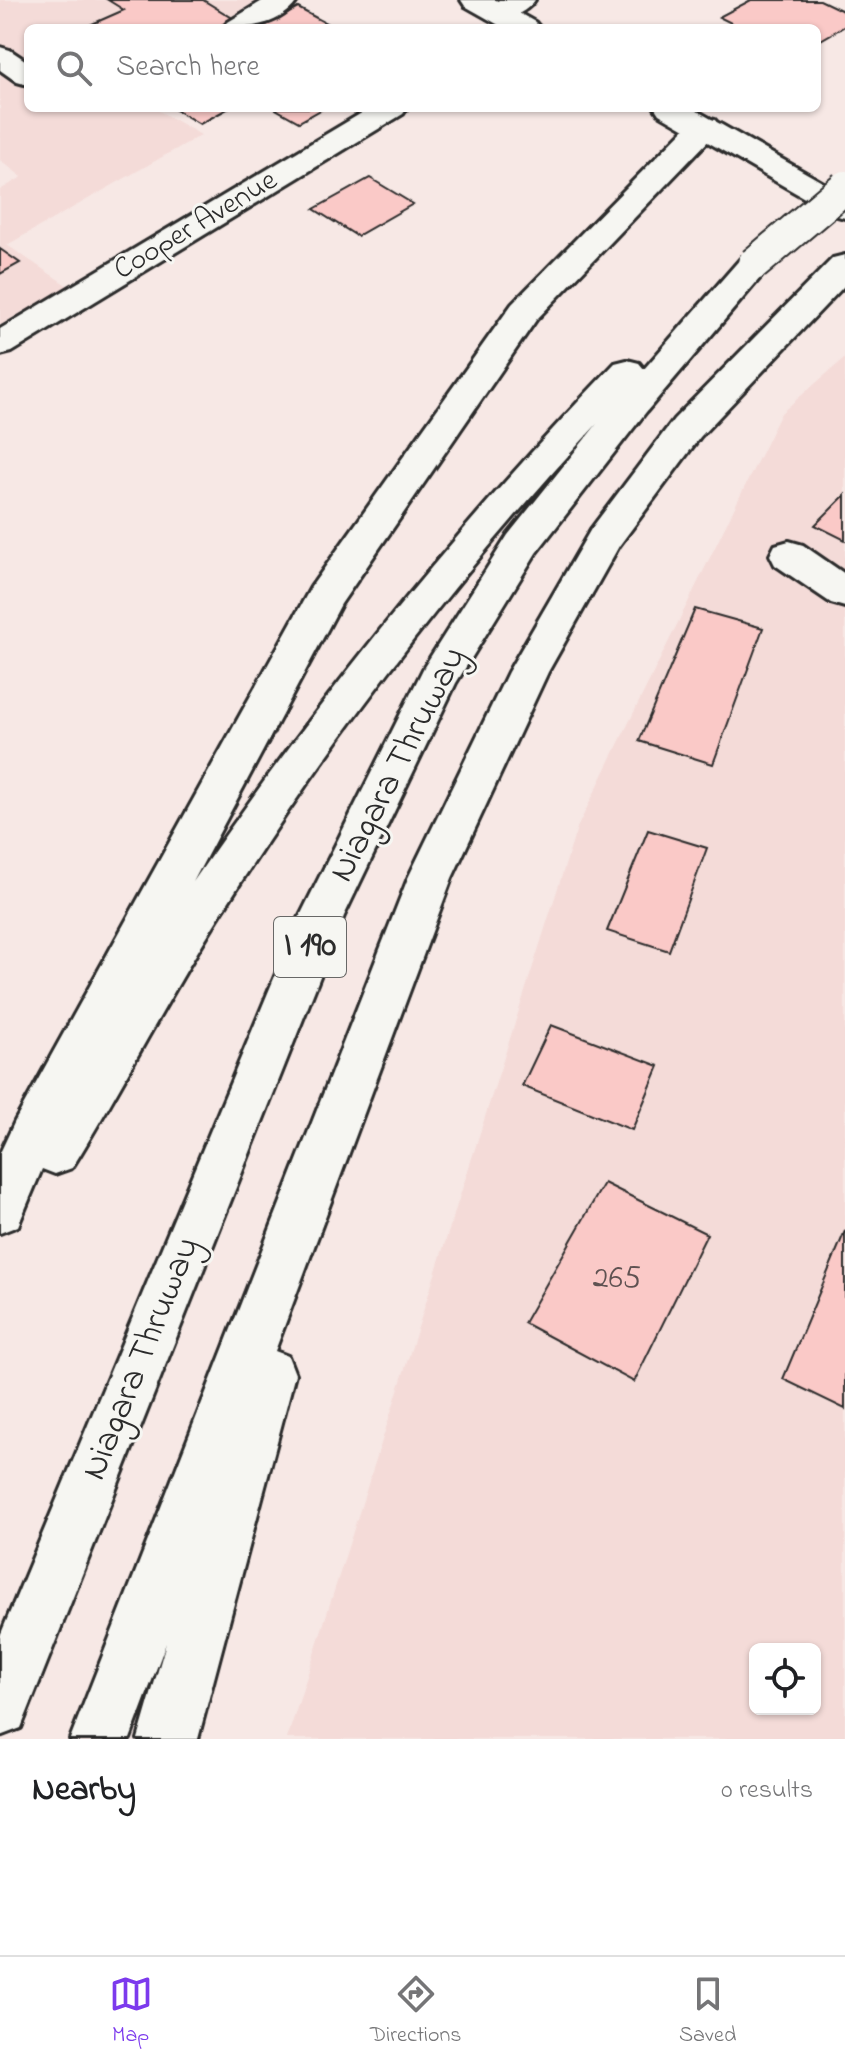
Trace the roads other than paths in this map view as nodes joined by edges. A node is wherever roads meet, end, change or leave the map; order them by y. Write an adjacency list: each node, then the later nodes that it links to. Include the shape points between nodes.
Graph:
1 (284, 0): 3 (main road)
2 (498, 4): 4 (main road)
3 (245, 24)
4 (520, 24)
5 (0, 56): 6 (main road)
6 (24, 73)
7 (385, 112): 13 (main road, Cooper Avenue)
8 (679, 113): 10 (main road); 17 (main road, via 524,312 325,597 32,1136)
9 (845, 187): 11 (main road, Niagara Thruway / I 190, bridge)
10 (845, 208)
11 (754, 264): 18 (main road, via 663,334 562,438 329,724 207,898); 19 (main road, Niagara Thruway / I 190, via 522,544 438,678 322,916)
12 (845, 265): 16 (main road, Niagara Thruway / I 190, via 687,428 604,538 528,672 430,878)
13 (0, 344)
14 (789, 555): 15 (main road)
15 (845, 593)
16 (338, 1125): 20 (main road, Niagara Thruway / I 190); 21 (main road)
17 (0, 1210)
18 (0, 1238)
19 (0, 1707)
20 (100, 1739)
21 (168, 1739)

